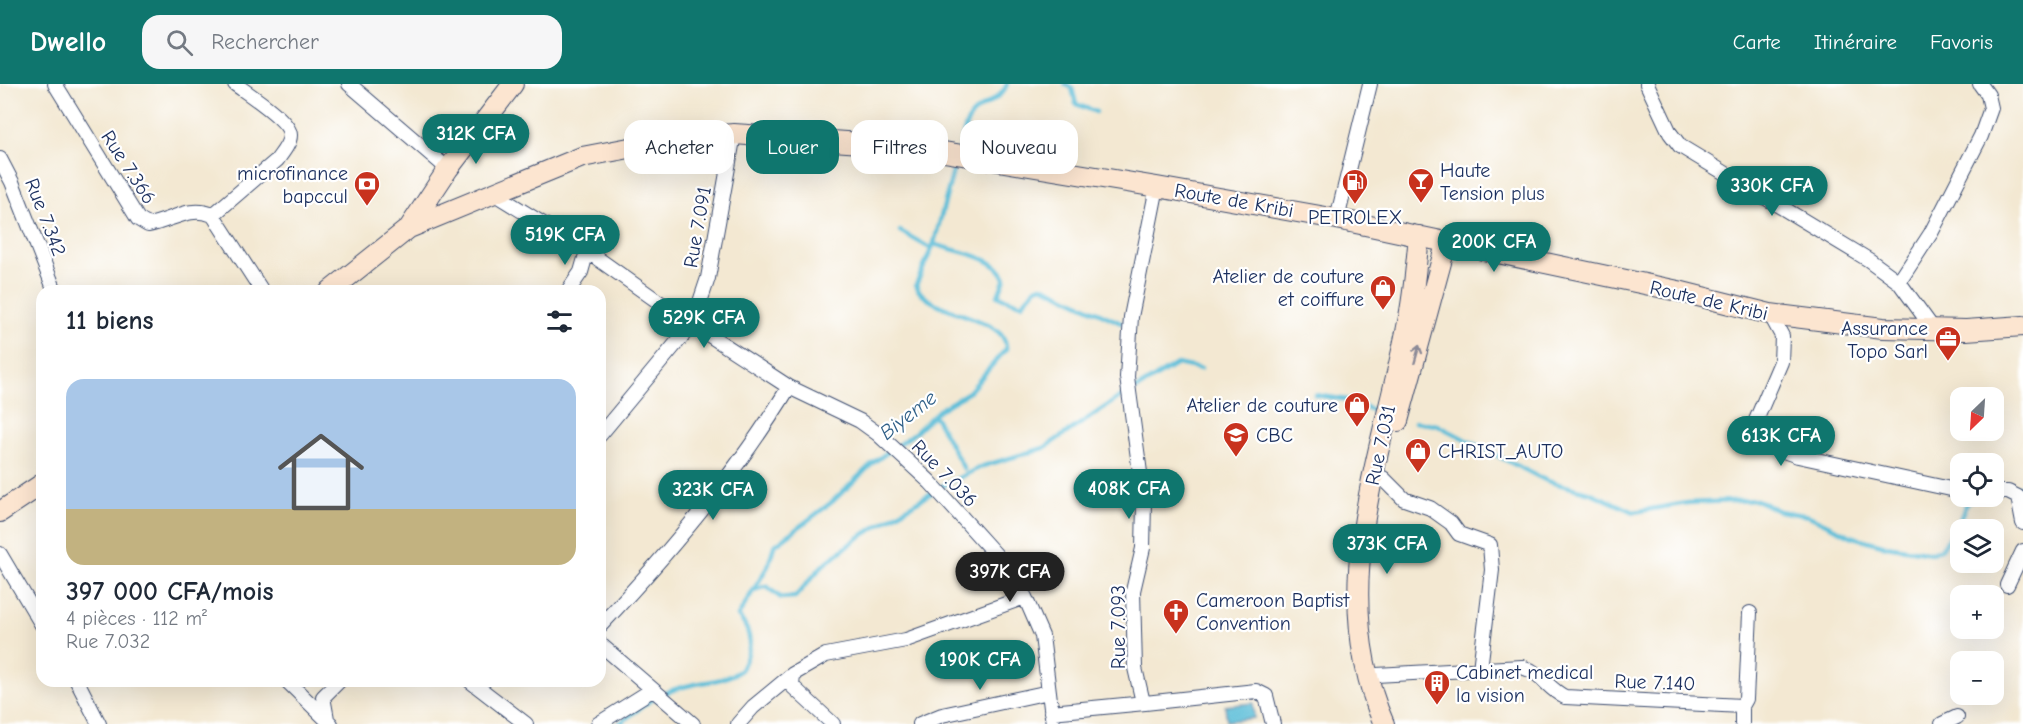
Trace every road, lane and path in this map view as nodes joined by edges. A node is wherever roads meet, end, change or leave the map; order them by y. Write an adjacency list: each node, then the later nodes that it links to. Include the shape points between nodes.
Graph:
1 (56, 84): 15 (street, Rue 7.366, via 138,219 148,225 190,212)
2 (235, 84): 15 (street, via 287,124 290,135 277,160)
3 (349, 84): 11 (street)
4 (1370, 84): 16 (street)
5 (1647, 84): 21 (street, via 1680,146 1786,207)
6 (1980, 84): 21 (street, via 1991,108 1981,136 1935,227)
7 (510, 85): 11 (main road)
8 (734, 134): 13 (main road, Route de Kribi, via 944,152)
9 (624, 148): 14 (main road, Route de Kribi, via 582,157)
10 (0, 159): 22 (street, Rue 7.342)
11 (448, 169): 17 (main road)
12 (727, 174): 27 (street, Rue 7.091, via 708,278)
13 (1158, 187): 16 (main road, Route de Kribi); 56 (street, Rue 7.093, via 1131,317 1127,377 1144,502 1143,548 1133,591 1135,668)
14 (493, 193): 17 (main road, Route de Kribi); 20 (street, Rue 7.036)
15 (213, 215): 23 (street)
16 (1337, 219): 18 (main road, Route de Kribi)
17 (410, 228): 24 (main road, Route de Kribi)
18 (1419, 236): 19 (main road, Route de Kribi); 31 (main road, Rue 7.031)
19 (1446, 244): 26 (main road, Route de Kribi, via 1678,291); 31 (main road, Rue 7.031, one-way to 19)
20 (587, 251): 25 (street); 27 (street, Rue 7.036)
21 (1899, 282): 29 (street)
22 (53, 285)
23 (258, 285)
24 (338, 285)
25 (572, 285)
26 (1770, 314): 29 (main road, Route de Kribi); 35 (street, via 1782,336 1781,362 1751,432 1754,441 1798,456)
27 (693, 323): 30 (street, Rue 7.036); 32 (street, Rue 7.091)
28 (2023, 326): 29 (main road, Route de Kribi)
29 (1934, 330)
30 (789, 387): 42 (street, Rue 7.036, via 860,421 878,435 930,482 996,555); 45 (street, via 748,450 693,521)
31 (1392, 416): 33 (main road, Rue 7.031); 69 (main road, Rue 7.031, via 1358,558 1357,587 1364,665)
32 (606, 428)
33 (1383, 478): 47 (street, via 1404,499 1430,508 1459,534 1490,545 1492,570); 49 (main road, Rue 7.031, via 1368,572 1369,638)
34 (36, 488): 37 (main road)
35 (1950, 489)
36 (2004, 492): 38 (street, via 2018,497)
37 (0, 512)
38 (2023, 523)
39 (2023, 551): 41 (street)
40 (0, 554): 44 (street)
41 (2007, 585)
42 (1025, 597): 48 (street, via 906,640 826,655); 55 (street, Rue 7.036, via 1042,636)
43 (1750, 613): 57 (street, via 1746,699)
44 (36, 615)
45 (606, 619)
46 (606, 649): 54 (street)
47 (1480, 669): 49 (street, Rue 7.140); 57 (street, Rue 7.140, via 1522,667 1536,671 1557,693 1578,699)
48 (793, 674): 65 (street); 66 (street, via 792,686)
49 (1376, 675): 70 (main road, Rue 7.031)
50 (80, 687): 61 (street)
51 (293, 687): 60 (street)
52 (333, 687): 60 (street, via 323,697)
53 (478, 687): 62 (street)
54 (652, 690): 63 (street); 64 (street)
55 (1049, 692): 59 (street, Rue 7.036); 67 (street, via 942,715)
56 (1145, 703): 59 (street); 68 (street, via 1256,691 1266,696)
57 (1742, 706): 71 (street)
58 (1957, 717): 72 (street)
59 (1052, 718)
60 (329, 722)
61 (99, 724)
62 (526, 724)
63 (598, 724)
64 (693, 724)
65 (738, 724)
66 (833, 724)
67 (920, 724)
68 (1273, 724)
69 (1384, 724)
70 (1398, 724)
71 (1742, 724)
72 (1942, 724)

